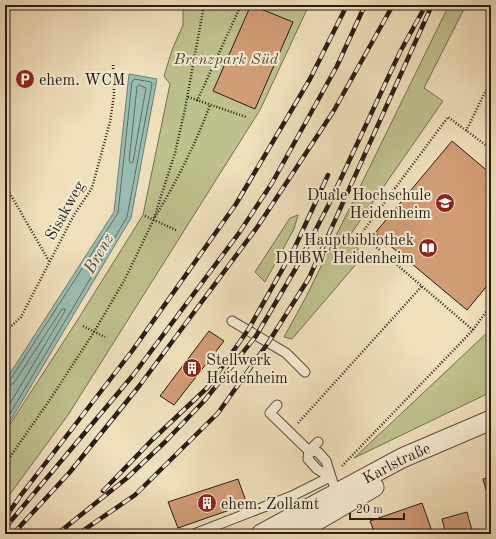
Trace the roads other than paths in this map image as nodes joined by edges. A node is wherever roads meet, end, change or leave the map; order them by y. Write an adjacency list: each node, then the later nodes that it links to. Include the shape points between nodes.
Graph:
1 (232, 321): 2 (lane, via 286,353)
2 (305, 372)
3 (277, 405): 7 (lane, via 270,413)
4 (491, 420): 8 (street, Karlstraße, via 402,458)
5 (491, 432): 8 (street, Karlstraße, via 406,471)
6 (318, 442): 7 (lane)
7 (309, 451): 8 (lane, via 318,452 326,461)
8 (337, 491): 9 (lane, via 292,496); 10 (street, Karlstraße); 11 (street, Karlstraße)
9 (194, 534)
10 (261, 534)
11 (294, 534)

